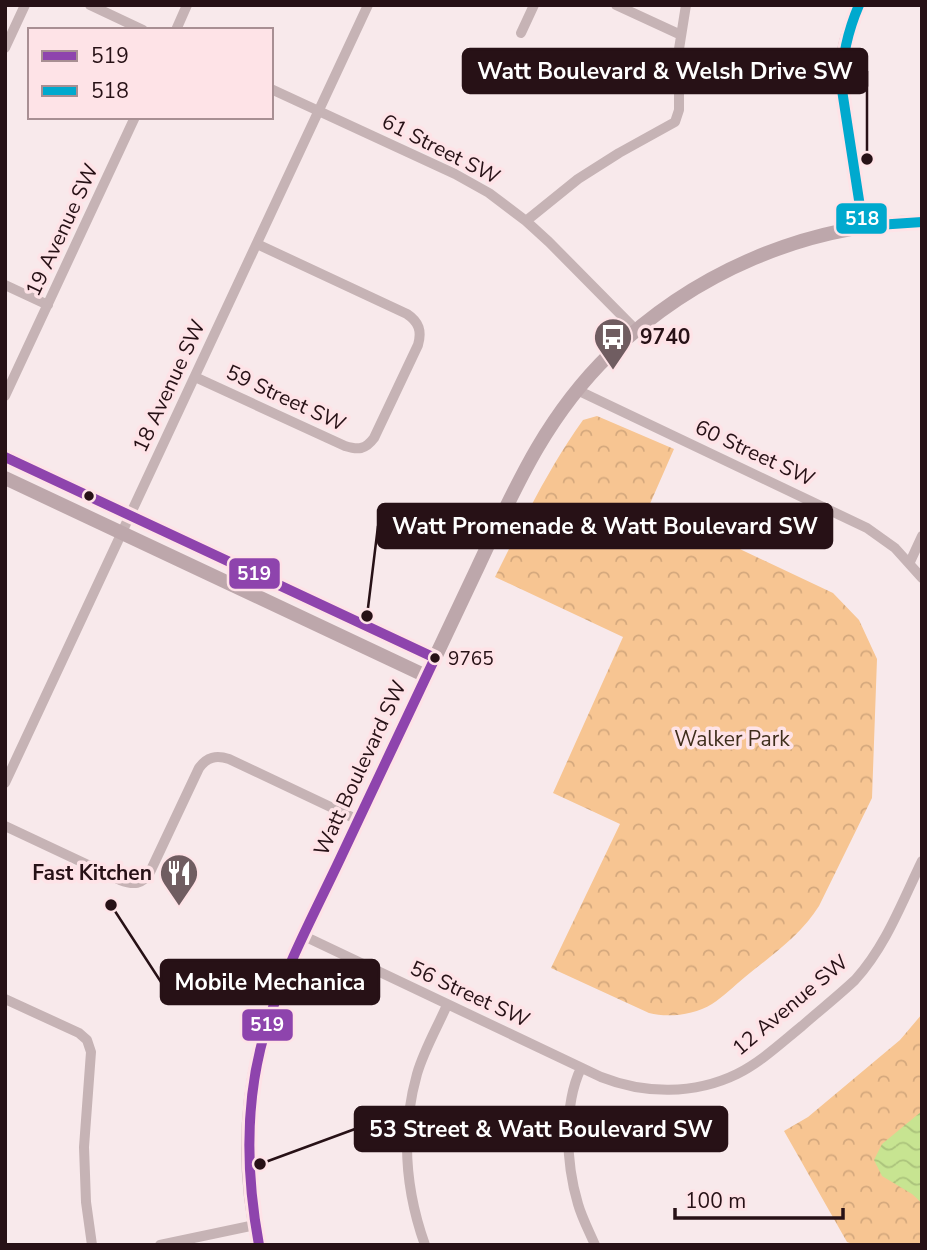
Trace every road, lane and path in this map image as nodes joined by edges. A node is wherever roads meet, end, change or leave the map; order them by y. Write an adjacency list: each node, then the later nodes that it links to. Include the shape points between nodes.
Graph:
1 (25, 5): 13 (street)
2 (90, 5): 9 (street)
3 (187, 5): 10 (street)
4 (368, 5): 15 (street, 18 Avenue SW)
5 (534, 5): 11 (street)
6 (616, 5): 12 (street)
7 (686, 5): 12 (street)
8 (859, 5): 19 (street, via 847,35 841,70)
9 (139, 28)
10 (177, 28)
11 (521, 33)
12 (681, 35): 17 (street, via 680,110 675,122 578,179)
13 (5, 48)
14 (273, 90): 15 (street, 61 Street SW)
15 (318, 111): 17 (street, 61 Street SW, via 471,182); 20 (street, 18 Avenue SW)
16 (134, 119): 22 (street, 19 Avenue SW)
17 (526, 221): 23 (street, 61 Street SW)
18 (922, 222): 19 (street, Watt Boulevard SW)
19 (863, 226): 23 (street, Watt Boulevard SW, via 811,238 724,271)
20 (257, 244): 24 (street, 18 Avenue SW); 24 (street, 59 Street SW, via 407,314 420,331 418,345 374,438 362,449 345,446)
21 (5, 285): 22 (street)
22 (48, 305): 26 (street, 19 Avenue SW)
23 (636, 330): 25 (street, Watt Boulevard SW)
24 (195, 377): 29 (street, 18 Avenue SW)
25 (577, 390): 32 (street, 60 Street SW, via 860,524 887,540); 34 (street, Watt Boulevard SW, via 525,468)
26 (5, 396)
27 (5, 457): 29 (street)
28 (5, 478): 30 (street)
29 (130, 516): 30 (street, 18 Avenue SW); 34 (street)
30 (122, 532): 35 (street); 36 (street, 18 Avenue SW)
31 (922, 536): 32 (street)
32 (909, 562): 33 (street)
33 (922, 578)
34 (435, 658): 35 (street, Watt Boulevard SW)
35 (426, 676): 37 (street, Watt Boulevard SW)
36 (5, 783)
37 (358, 820): 38 (street, via 217,756 199,768 148,877 141,882 120,880); 40 (street, Watt Boulevard SW)
38 (5, 826)
39 (922, 861): 44 (street, 12 Avenue SW, via 864,969 773,1050 736,1074 697,1087 653,1090)
40 (304, 936): 42 (street, 56 Street SW); 45 (street, Watt Boulevard SW, via 267,1023 252,1087 247,1154)
41 (5, 999): 46 (street, via 79,1033 89,1044 84,1157)
42 (447, 1005): 43 (street, 56 Street SW); 49 (street, via 418,1073 408,1127 410,1189)
43 (581, 1068): 44 (street, 56 Street SW); 50 (street, via 572,1092 570,1162 578,1204)
44 (621, 1085)
45 (255, 1225): 47 (street); 48 (street, Watt Boulevard SW)
46 (92, 1245)
47 (160, 1245)
48 (259, 1245)
49 (425, 1245)
50 (595, 1245)

